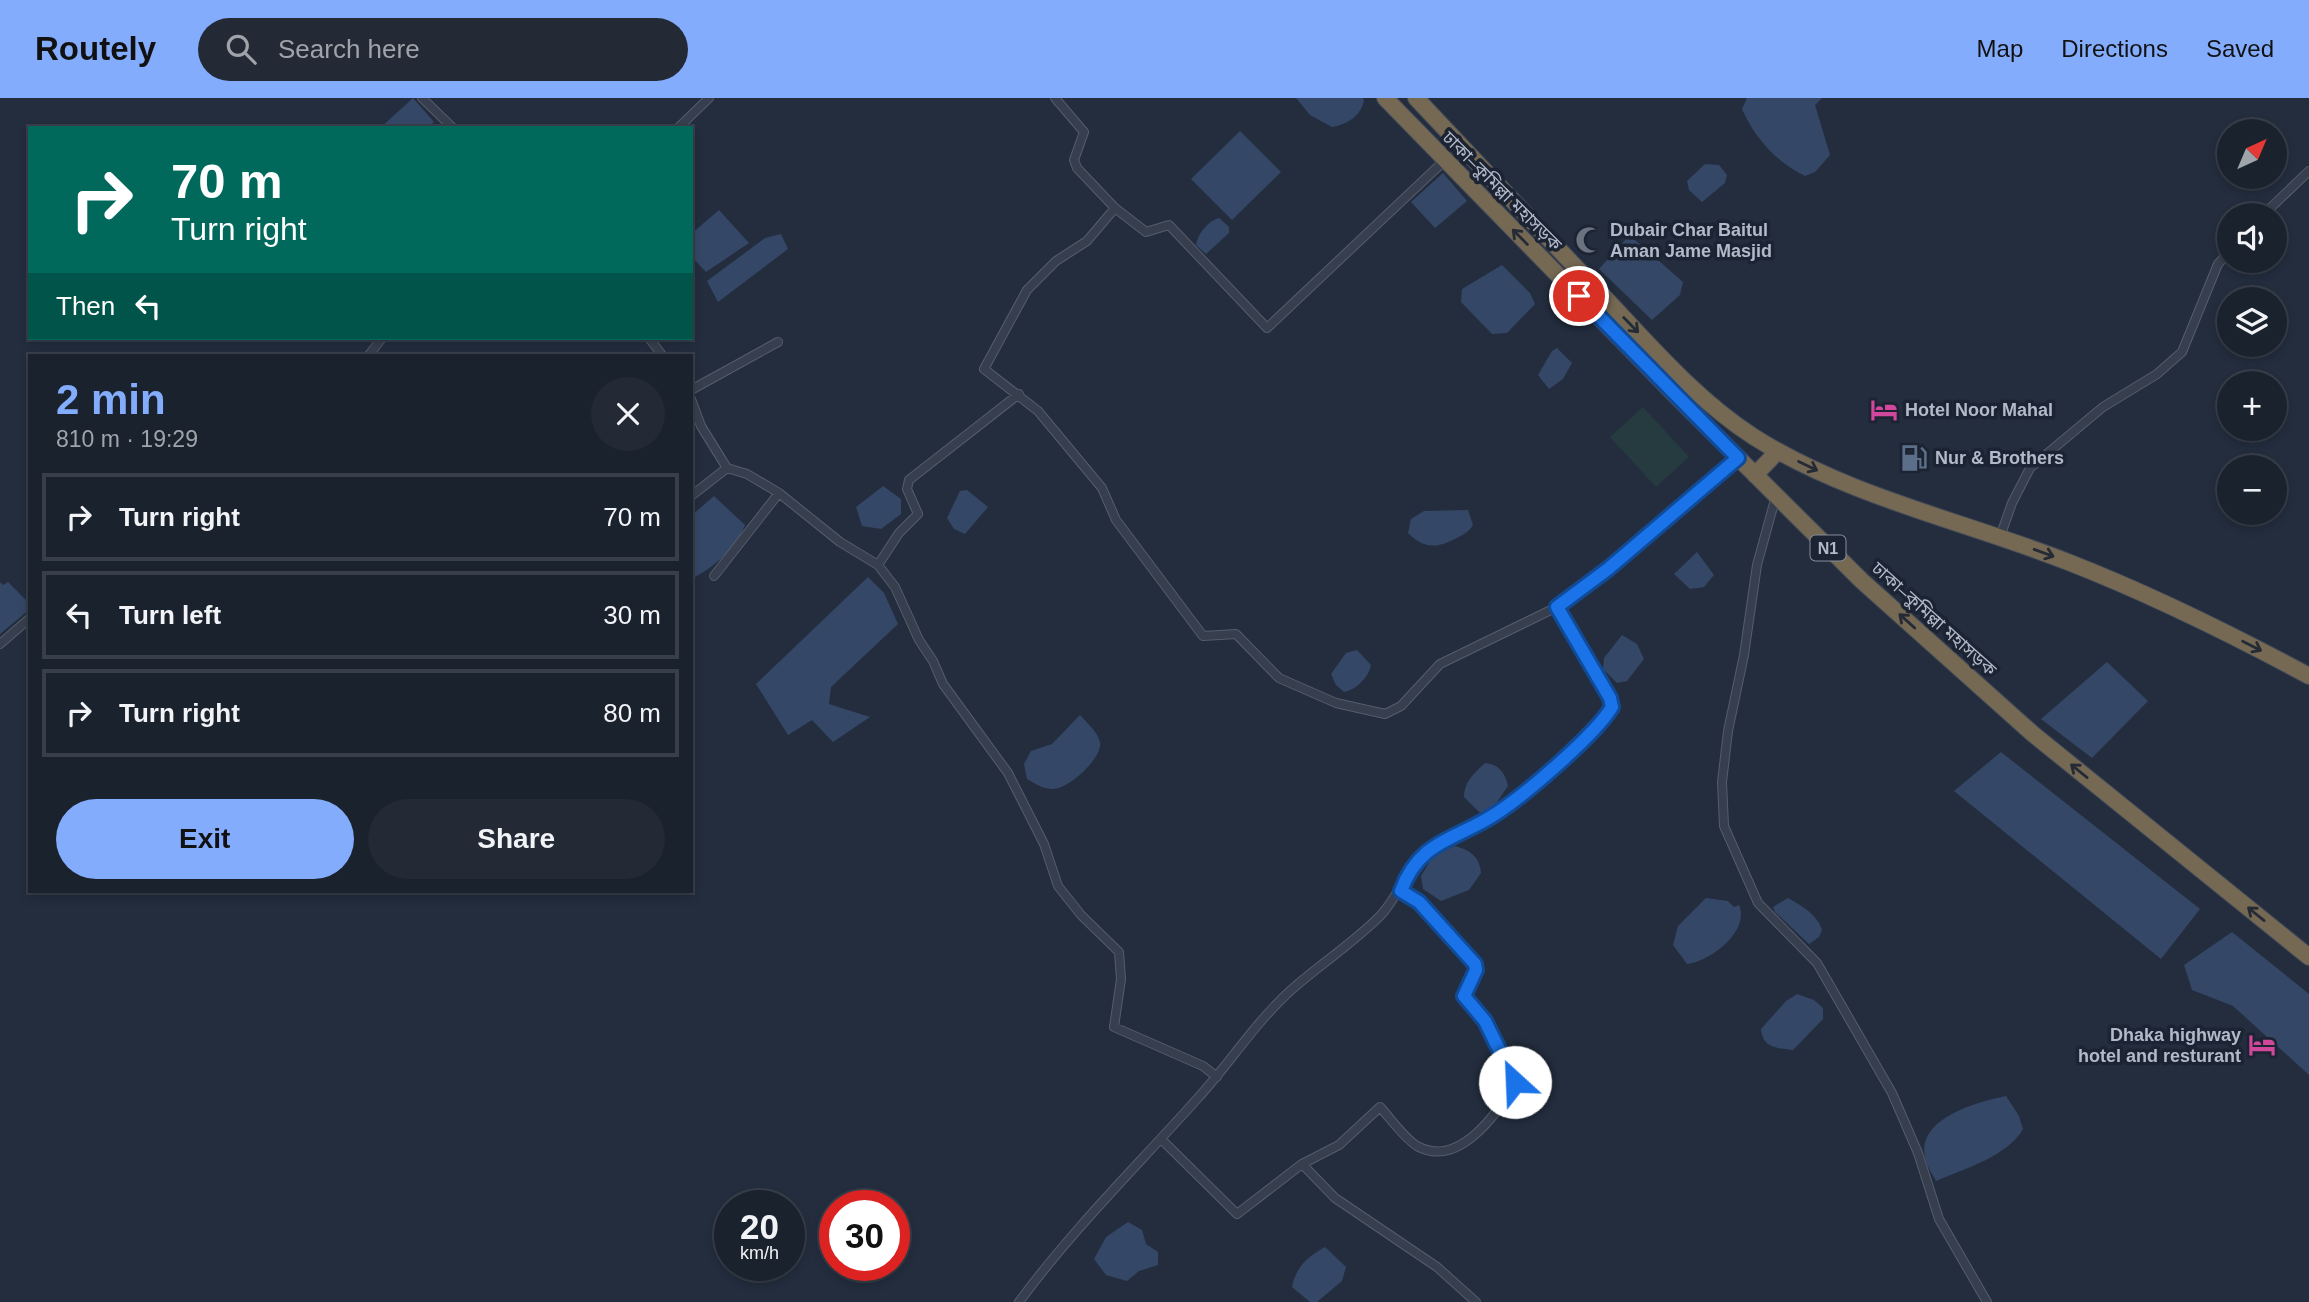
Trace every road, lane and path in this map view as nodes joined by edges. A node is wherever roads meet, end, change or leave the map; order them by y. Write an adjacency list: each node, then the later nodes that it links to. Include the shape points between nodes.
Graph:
1 (422, 98): 6 (street)
2 (709, 98): 7 (street)
3 (1055, 98): 11 (street, via 1084,132 1074,164)
4 (1385, 98): 8 (highway, ঢাকা–কুমিল্লা মহাসড়ক / N1)
5 (1416, 98): 21 (highway, ঢাকা–কুমিল্লা মহাসড়ক, one-way to 21, via 1655,350 1702,396)
6 (451, 126)
7 (680, 126)
8 (1444, 161): 11 (street, via 1267,328 1169,225 1146,232); 23 (highway, ঢাকা–কুমিল্লা মহাসড়ক / N1, one-way to 8)
9 (2309, 171): 10 (street)
10 (2276, 203)
11 (1115, 208): 19 (street, via 1087,241 1056,261 1027,290 984,366)
12 (2217, 266): 29 (street, via 2182,352 2136,389 2103,407 2030,468)
13 (380, 340): 16 (street)
14 (651, 340): 17 (street)
15 (778, 342): 18 (street)
16 (370, 354)
17 (661, 354)
18 (693, 389)
19 (1019, 394): 30 (street, via 909,480 907,489 918,514); 32 (street, via 1102,488 1116,520 1203,636 1236,634 1279,678 1336,703 1385,714 1401,706 1440,664)
20 (693, 404): 24 (street)
21 (1754, 436): 22 (highway, ঢাকা–কুমিল্লা মহাসড়ক); 23 (highway)
22 (1778, 451): 25 (highway); 29 (highway, ঢাকা–কুমিল্লা মহাসড়ক, one-way to 29, via 1865,490)
23 (1738, 458): 25 (highway, ঢাকা–কুমিল্লা মহাসড়ক / N1); 32 (street)
24 (727, 468): 26 (street); 27 (street)
25 (1755, 475): 28 (highway, ঢাকা–কুমিল্লা মহাসড়ক / N1)
26 (779, 493): 30 (street, via 840,542); 31 (street)
27 (693, 494)
28 (1776, 496): 37 (highway, ঢাকা–কুমিল্লা মহাসড়ক / N1, one-way to 28, via 2033,734 1862,581); 43 (street, via 1757,565 1728,731 1722,782 1724,826 1758,903 1817,963 1892,1093 1939,1219)
29 (2000, 537): 35 (highway, ঢাকা–কুমিল্লা মহাসড়ক, one-way to 35, via 2070,562)
30 (878, 565): 38 (street, via 895,587 943,684 1008,773 1044,844 1058,886 1080,915 1119,952 1121,979 1114,1027 1203,1066)
31 (714, 576)
32 (1557, 607): 36 (street, via 1612,707 1591,733 1497,813 1428,849 1409,868)
33 (28, 620): 34 (street)
34 (0, 644)
35 (2309, 676)
36 (1401, 891): 38 (street, via 1381,915 1290,991 1247,1036); 40 (street, via 1419,902 1475,964 1464,996 1485,1021 1515,1082 1488,1122 1459,1147 1435,1152 1416,1146 1380,1107 1339,1144)
37 (2309, 957)
38 (1217, 1077): 39 (street)
39 (1161, 1139): 40 (street, via 1237,1214); 41 (street)
40 (1301, 1164): 42 (street, via 1335,1198 1437,1267)
41 (1018, 1302)
42 (1476, 1302)
43 (1987, 1302)

